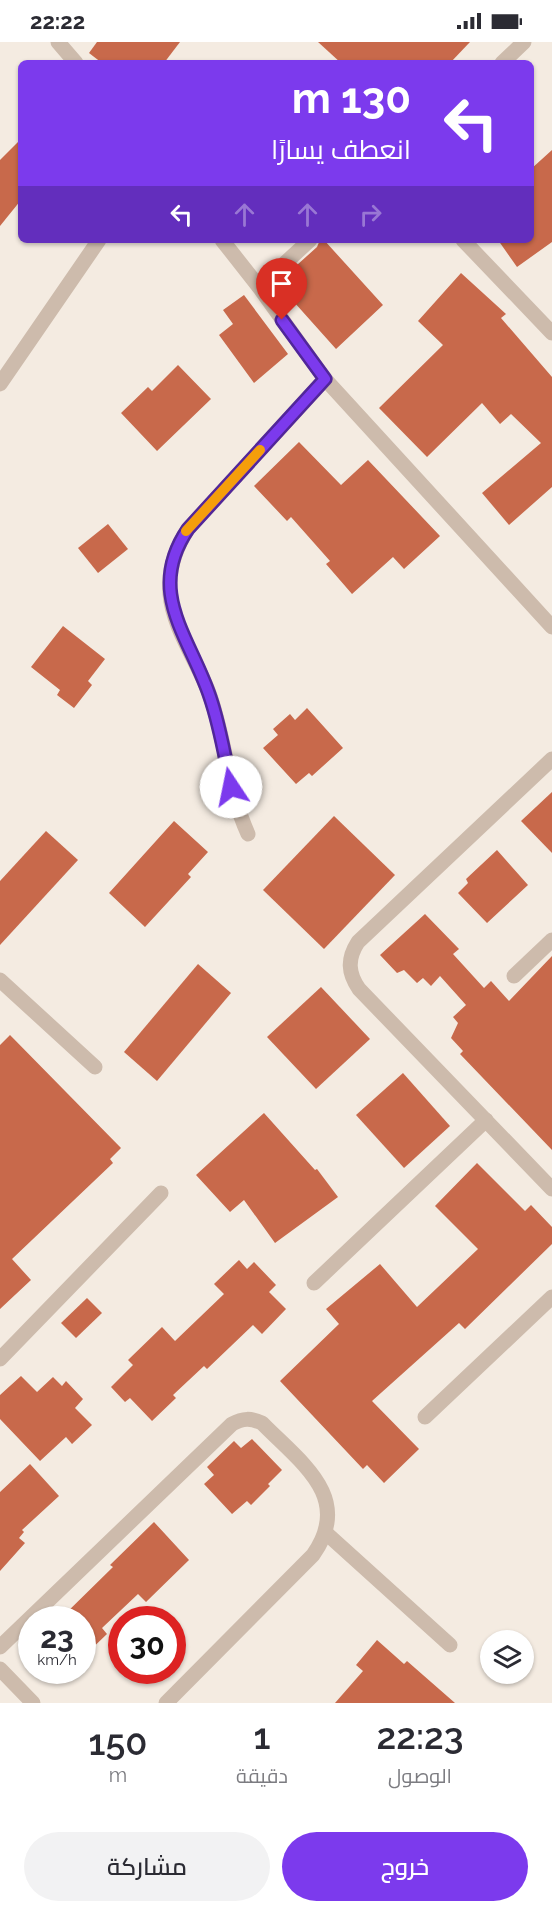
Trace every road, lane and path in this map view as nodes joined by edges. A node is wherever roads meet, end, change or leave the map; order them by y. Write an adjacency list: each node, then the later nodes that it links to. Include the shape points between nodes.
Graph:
1 (61, 43): 3 (street)
2 (516, 45): 4 (street)
3 (74, 60)
4 (504, 60)
5 (97, 243): 12 (street)
6 (224, 243): 9 (street)
7 (307, 243): 9 (street)
8 (466, 243): 10 (street)
9 (259, 287): 11 (street)
10 (552, 333)
11 (325, 379): 13 (street); 15 (street, via 188,529 179,542 171,568 172,611 210,698 231,787)
12 (0, 384)
13 (552, 627)
14 (552, 759): 20 (street, via 358,942 349,964 359,989)
15 (248, 834)
16 (552, 940): 17 (street)
17 (514, 976)
18 (0, 980): 19 (street)
19 (95, 1067)
20 (486, 1120): 21 (street); 23 (street)
21 (552, 1189)
22 (161, 1193): 25 (street)
23 (314, 1283)
24 (552, 1297): 26 (street)
25 (0, 1359)
26 (425, 1417)
27 (326, 1533): 28 (street); 29 (street, via 328,1509 313,1476 262,1423 240,1420); 32 (street, via 312,1555)
28 (450, 1645)
29 (0, 1647)
30 (0, 1670): 31 (street)
31 (33, 1703)
32 (166, 1703)

